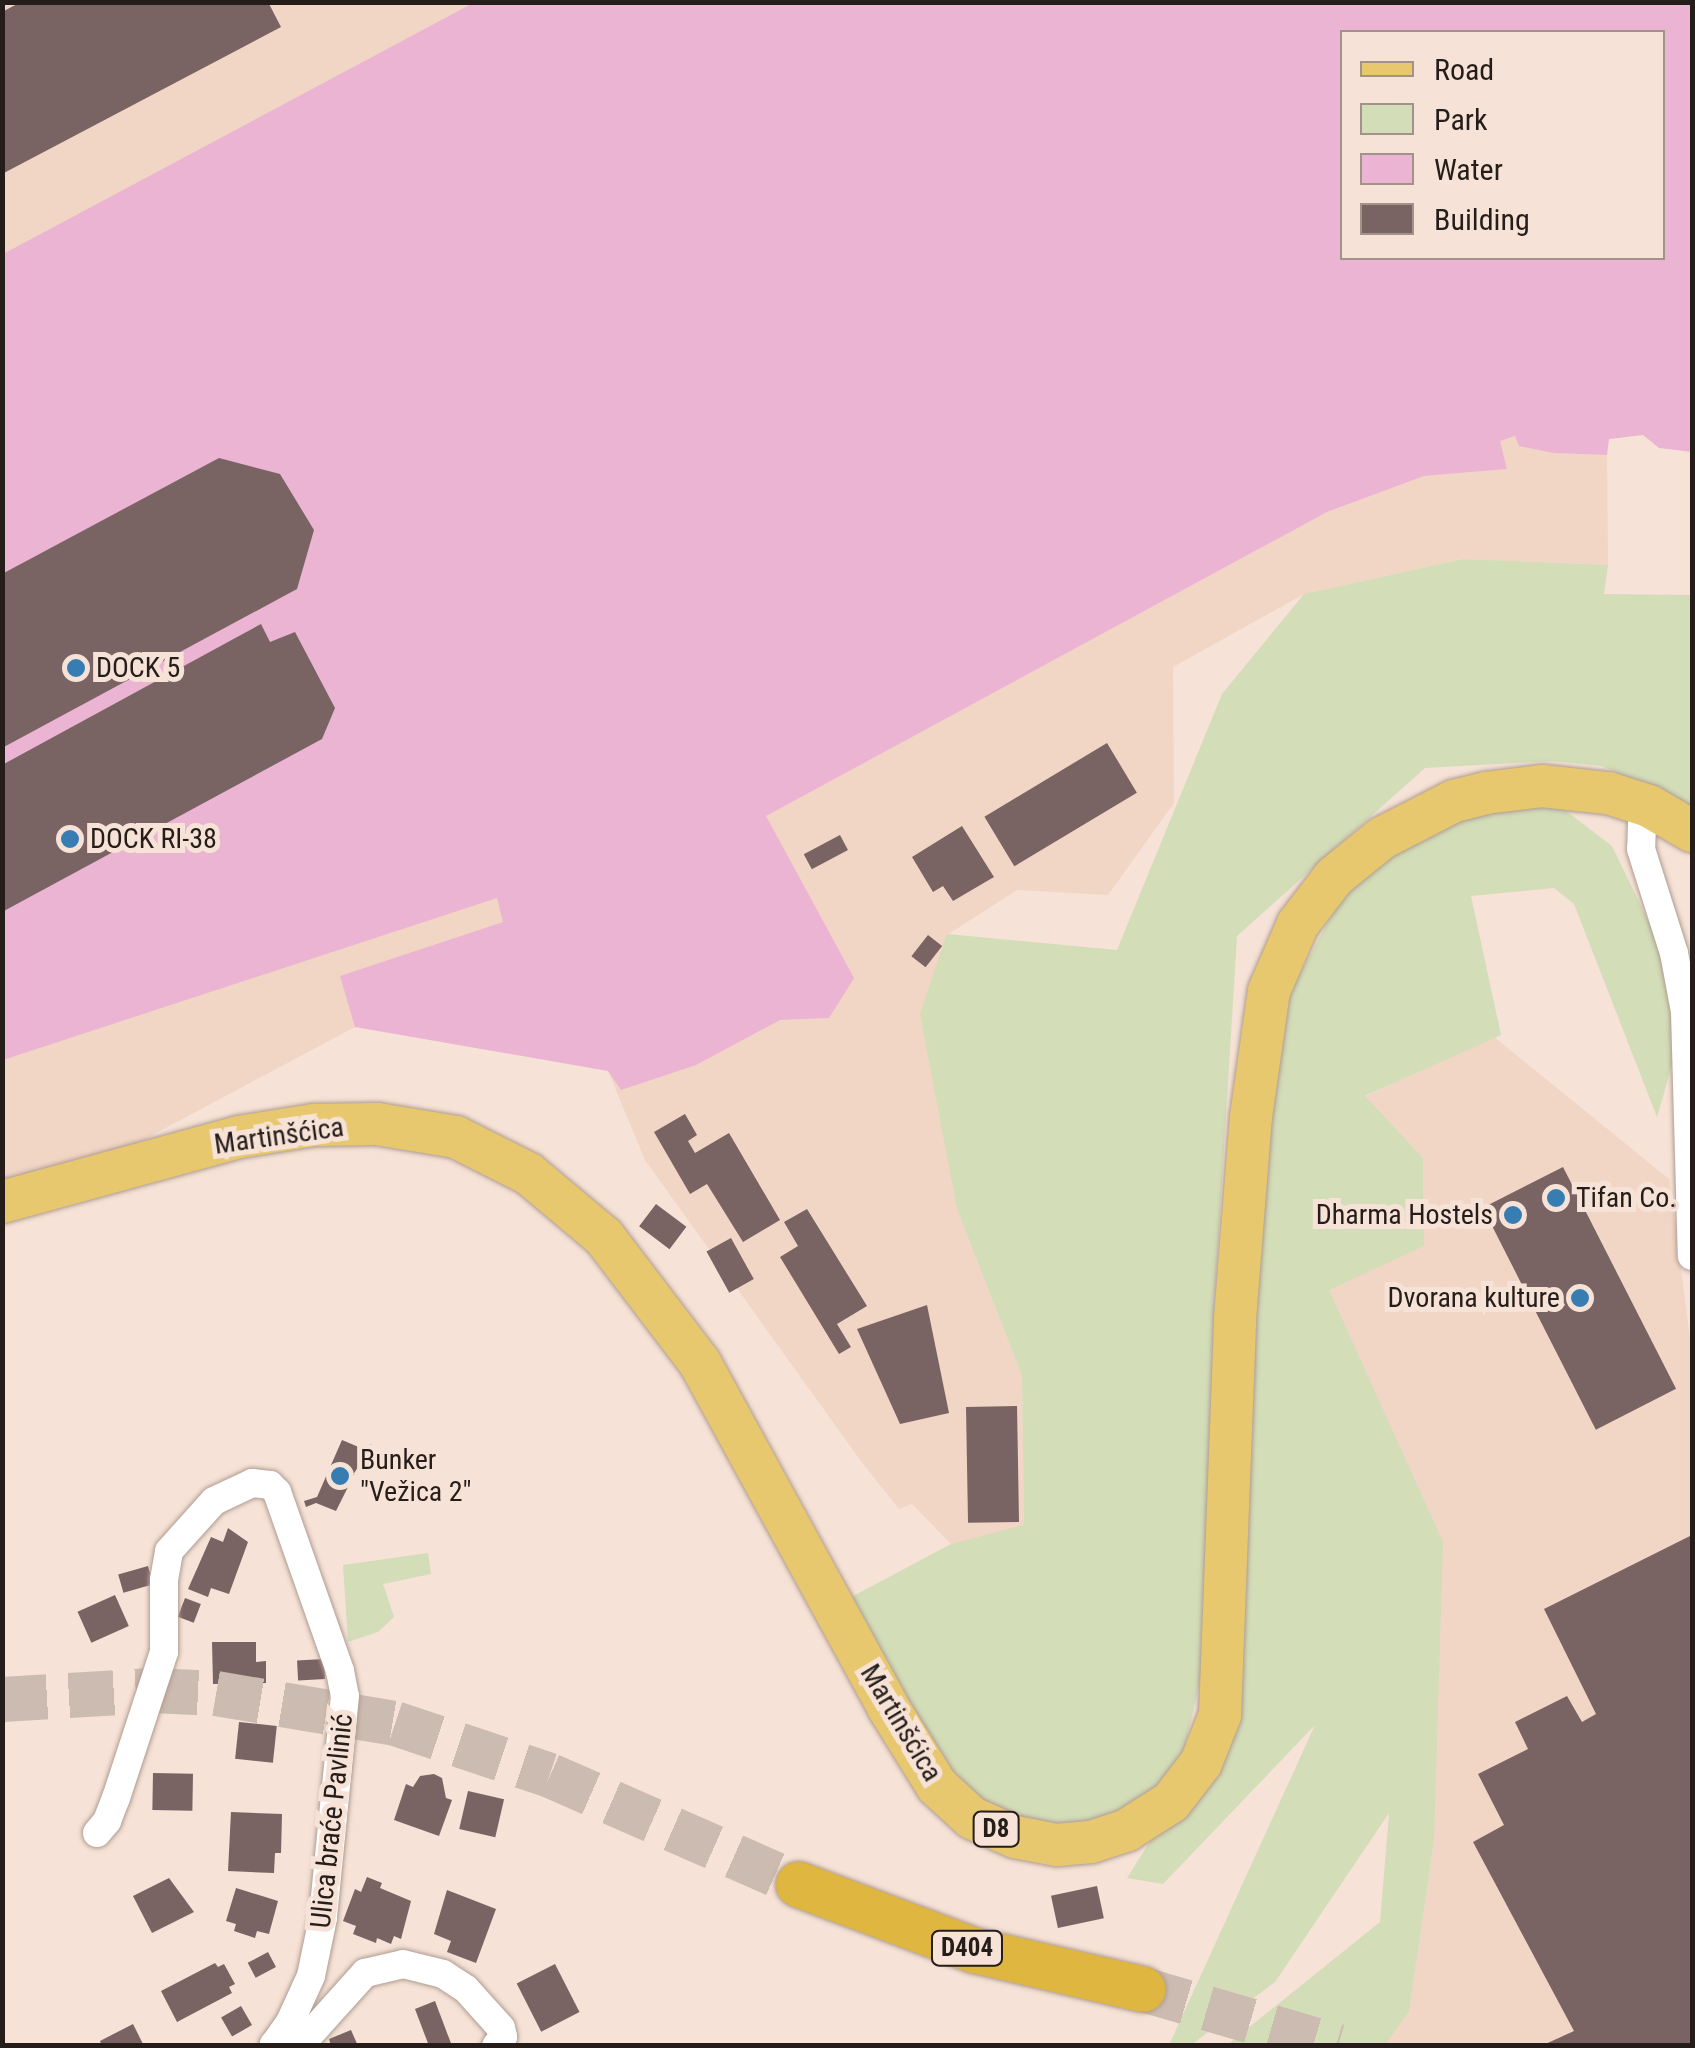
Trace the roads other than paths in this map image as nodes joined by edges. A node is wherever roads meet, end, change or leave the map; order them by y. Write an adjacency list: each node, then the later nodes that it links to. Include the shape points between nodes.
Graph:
1 (1649, 806): 2 (main road, D8); 3 (main road, Martinšćica / D8, via 1563,787 1522,787 1454,801 1360,854 1298,924 1269,990 1251,1117 1234,1320 1220,1715 1201,1764 1171,1802 1128,1830 1091,1842 1057,1845 1015,1837 972,1818 936,1786 700,1363 604,1237 528,1174 456,1137 377,1124 314,1125 239,1137); 4 (street, via 1641,848 1685,1012)
2 (1692, 831)
3 (2, 1202)
4 (1692, 1256)
5 (97, 1833): 8 (street, Ulica braće Pavlinić, via 116,1798 164,1652 169,1552 214,1501 252,1483 270,1485 345,1696 324,1918 311,1976)
6 (798, 1884): 7 (highway, D404, via 974,1950)
7 (1143, 1989)
8 (274, 2045): 9 (street, Ulica braće Pavlinić, via 302,2042 365,1974 402,1964 444,1974 466,1989 501,2028)
9 (496, 2046)

